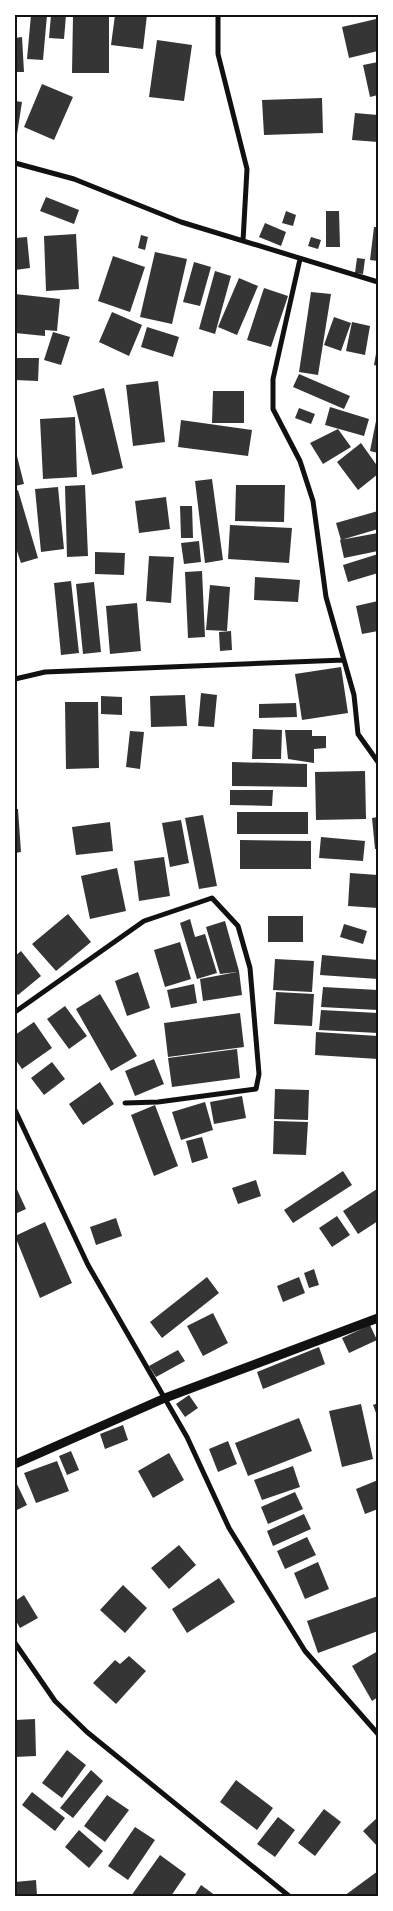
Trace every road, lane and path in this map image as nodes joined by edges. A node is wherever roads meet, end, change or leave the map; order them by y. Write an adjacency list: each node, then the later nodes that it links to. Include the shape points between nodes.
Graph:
1 (218, 15): 3 (street, via 218,54 246,170)
2 (15, 163): 3 (street, via 74,179 181,222)
3 (243, 241): 4 (street)
4 (300, 258): 5 (street); 6 (street, via 274,379 273,410 300,461 313,501 326,597)
5 (378, 282)
6 (344, 660): 7 (street, via 45,672); 8 (street, via 354,695 358,734)
7 (15, 679)
8 (378, 762)
9 (15, 1012): 10 (street, via 144,921 212,898 238,926 250,968 259,1074 256,1088)
10 (125, 1104)
11 (15, 1110): 13 (street, via 88,1265)
12 (378, 1318): 13 (street)
13 (165, 1398): 14 (street); 16 (street, via 229,1528 305,1651)
14 (15, 1464)
15 (15, 1643): 17 (street, via 55,1701 87,1732)
16 (378, 1734)
17 (289, 1896)

